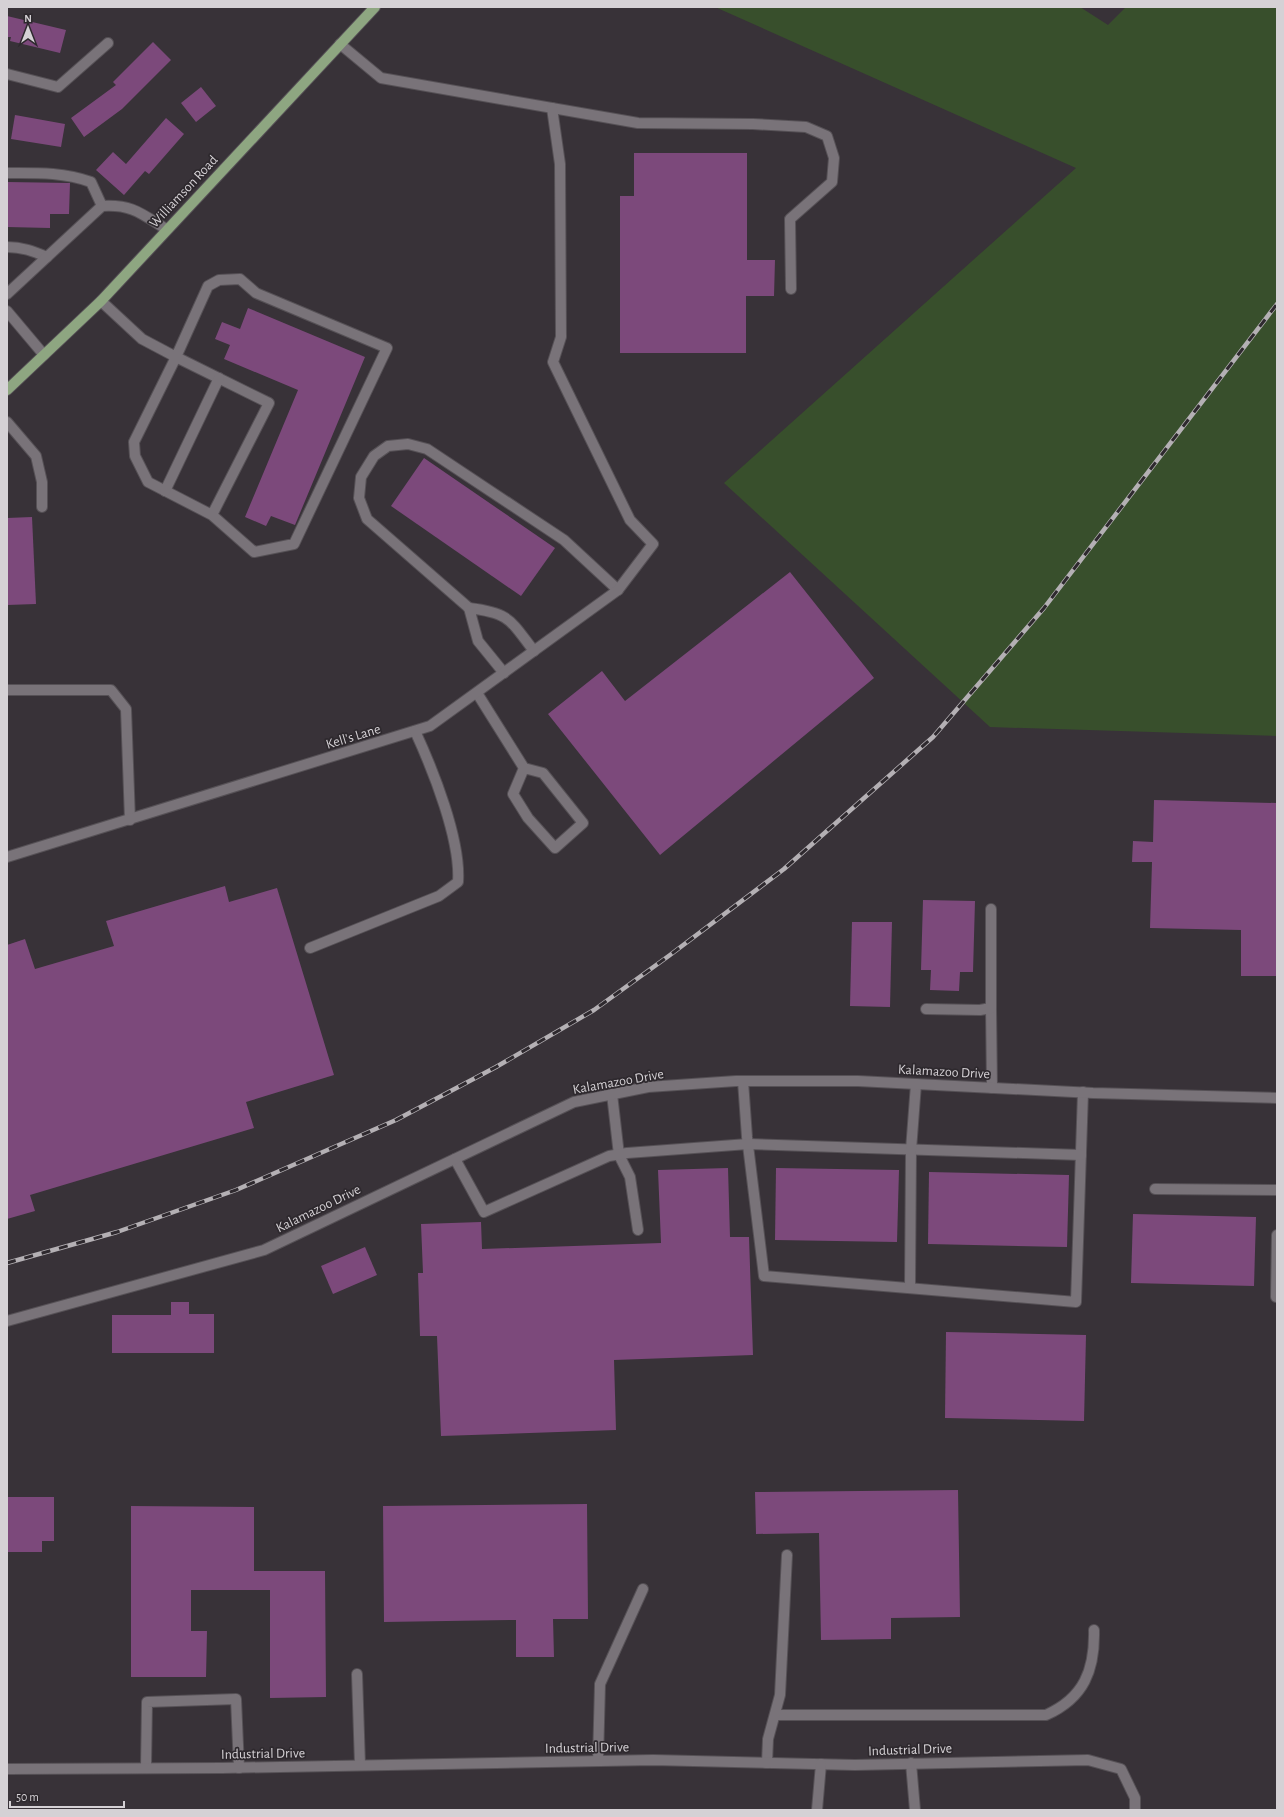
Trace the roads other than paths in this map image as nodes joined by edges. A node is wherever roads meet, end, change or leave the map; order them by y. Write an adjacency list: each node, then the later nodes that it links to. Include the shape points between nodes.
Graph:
1 (375, 7): 3 (main road, Williamson Road)
2 (108, 43): 4 (street, via 58,87)
3 (340, 44): 5 (street, via 381,78); 8 (main road, Williamson Road)
4 (7, 74)
5 (552, 108): 11 (street, via 638,123 806,127 827,136 834,158 832,182 790,219); 23 (street, Kell's Lane, via 560,172 561,337 553,362 630,520 654,544)
6 (7, 173): 7 (street, via 71,175 90,182)
7 (102, 206): 8 (street, via 119,205 135,210); 10 (street)
8 (166, 229): 13 (main road, Williamson Road)
9 (7, 247): 10 (street, via 33,250)
10 (46, 257): 12 (street)
11 (791, 289)
12 (7, 294)
13 (101, 301): 15 (main road, Williamson Road); 16 (street, via 142,339)
14 (7, 311): 15 (street)
15 (44, 355): 18 (main road, Williamson Road)
16 (176, 356): 17 (street); 20 (street, via 134,442 135,456 148,482); 22 (street, via 208,286 219,280 240,279 256,293 387,348 294,544 254,552)
17 (219, 378): 20 (street); 22 (street, via 268,403)
18 (7, 390)
19 (7, 422): 21 (street, via 36,456 42,482)
20 (165, 491): 22 (street)
21 (42, 507)
22 (212, 515)
23 (618, 590): 24 (street, via 564,540 427,449 408,444 388,446 374,456 361,477 359,498 367,519); 25 (street, Kell's Lane)
24 (469, 608): 25 (street, via 493,611 509,619); 26 (street, via 478,641)
25 (534, 651): 26 (street, Kell's Lane)
26 (504, 672): 28 (street, Kell's Lane)
27 (7, 690): 31 (street, via 112,690 126,709)
28 (476, 693): 29 (street, Kell's Lane, via 430,726); 30 (street)
29 (415, 731): 31 (street, Kell's Lane); 34 (street, via 450,827 459,866 458,882 439,896)
30 (524, 768): 30 (street, via 543,774 583,823 555,848 528,818 513,794)
31 (130, 820): 32 (street, Kell's Lane)
32 (7, 857)
33 (991, 909): 35 (street)
34 (310, 948)
35 (991, 1008): 36 (street); 39 (street)
36 (926, 1009)
37 (743, 1081): 38 (street, Kalamazoo Drive); 41 (street, Kalamazoo Drive, via 648,1087); 43 (street)
38 (916, 1084): 39 (street, Kalamazoo Drive); 44 (street)
39 (992, 1088): 40 (street, Kalamazoo Drive)
40 (1083, 1092): 42 (street, Kalamazoo Drive); 46 (street)
41 (612, 1094): 45 (street); 47 (street, Kalamazoo Drive, via 574,1102)
42 (1277, 1098)
43 (748, 1144): 44 (street); 45 (street); 52 (street, via 764,1276)
44 (911, 1150): 46 (street); 52 (street)
45 (618, 1155): 47 (street, via 609,1156 484,1212); 50 (street, via 630,1177)
46 (1081, 1156): 52 (street, via 1076,1302)
47 (455, 1159): 54 (street, Kalamazoo Drive, via 264,1250)
48 (1155, 1189): 49 (street)
49 (1277, 1190)
50 (638, 1230)
51 (1277, 1235): 53 (street)
52 (910, 1288)
53 (1276, 1297)
54 (7, 1321)
55 (787, 1555): 59 (street, via 780,1695)
56 (643, 1589): 60 (street, via 600,1684)
57 (1094, 1630): 59 (street, via 1094,1649 1088,1675 1078,1692 1062,1708 1046,1715)
58 (357, 1674): 64 (street)
59 (775, 1715): 61 (street, via 768,1739)
60 (598, 1760): 61 (street, Industrial Drive); 64 (street, Industrial Drive)
61 (767, 1762): 63 (street, Industrial Drive)
62 (911, 1763): 63 (street, Industrial Drive); 69 (street); 70 (street, Industrial Drive, via 1088,1760 1121,1769 1135,1798)
63 (821, 1764): 68 (street)
64 (360, 1765): 67 (street, Industrial Drive)
65 (7, 1768): 66 (street, Industrial Drive)
66 (146, 1768): 67 (street, Industrial Drive); 67 (street, via 148,1702 236,1699)
67 (239, 1768)
68 (818, 1810)
69 (915, 1810)
70 (1135, 1810)

